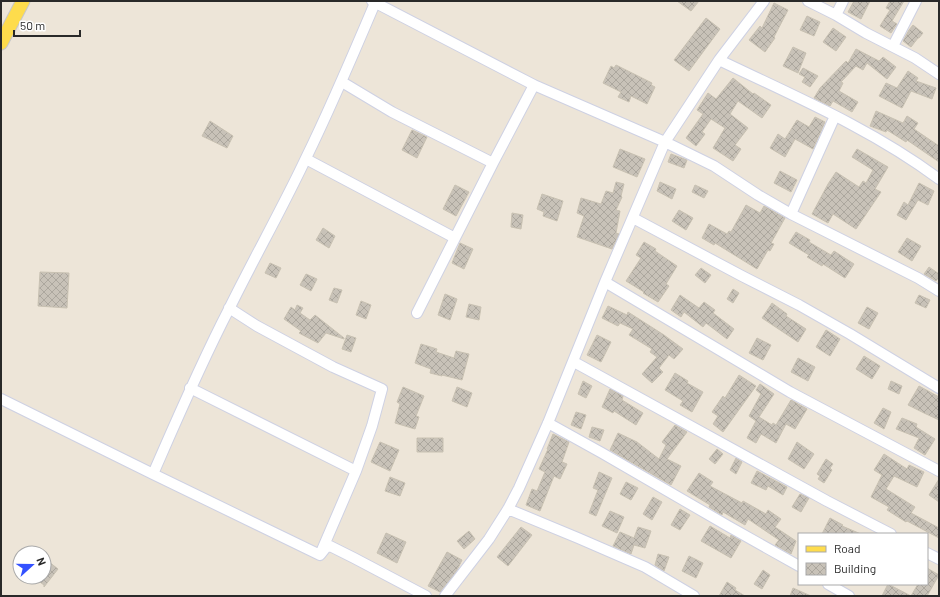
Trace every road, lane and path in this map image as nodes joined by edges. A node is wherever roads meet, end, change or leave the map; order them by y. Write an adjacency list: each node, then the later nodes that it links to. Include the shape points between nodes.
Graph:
1 (23, 1): 8 (main road)
2 (764, 1): 10 (street)
3 (808, 1): 7 (street)
4 (843, 1): 7 (street)
5 (916, 1): 9 (street)
6 (373, 2): 12 (street); 13 (street)
7 (836, 15): 9 (street)
8 (1, 43)
9 (893, 46): 11 (street)
10 (719, 60): 14 (street); 15 (street)
11 (939, 73)
12 (342, 82): 16 (street); 17 (street, via 392,112)
13 (534, 85): 15 (street); 17 (street)
14 (835, 116): 18 (street, via 858,127); 19 (street)
15 (665, 142): 19 (street, via 714,166); 20 (street)
16 (306, 160): 21 (street); 24 (street)
17 (493, 163): 21 (street)
18 (939, 179)
19 (791, 214): 23 (street)
20 (633, 218): 22 (street); 28 (street, via 806,309)
21 (455, 238): 25 (street)
22 (605, 282): 26 (street); 32 (street, via 790,392)
23 (939, 291)
24 (229, 308): 27 (street); 31 (street, via 333,367 382,389)
25 (417, 313)
26 (574, 362): 30 (street); 35 (street)
27 (190, 388): 31 (street); 33 (street)
28 (939, 388)
29 (1, 399): 33 (street)
30 (548, 423): 34 (street); 39 (street)
31 (356, 470): 37 (street)
32 (939, 471)
33 (153, 474): 37 (street)
34 (508, 509): 42 (street, via 489,539); 43 (street, via 645,567)
35 (889, 533)
36 (928, 554): 38 (street)
37 (320, 555): 41 (street, via 328,545)
38 (939, 559)
39 (798, 565)
40 (830, 585): 44 (street)
41 (426, 596)
42 (445, 596)
43 (694, 596)
44 (849, 596)

